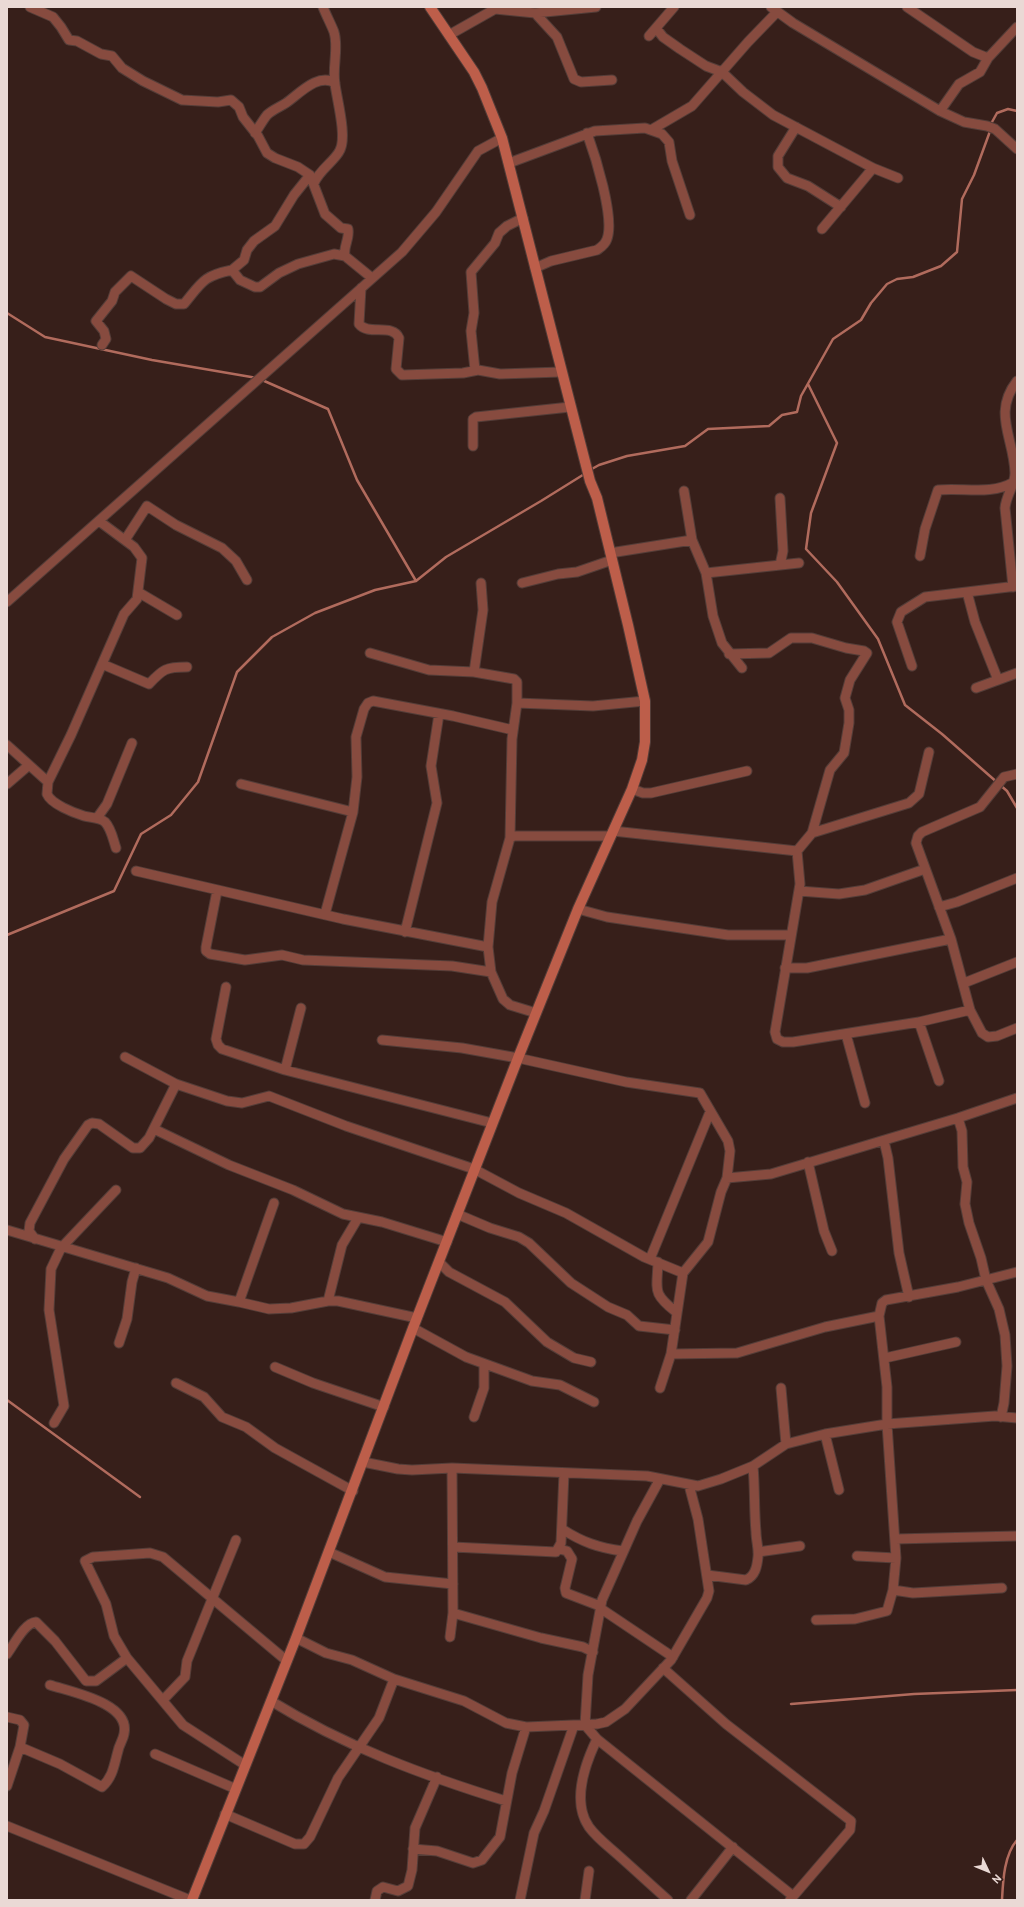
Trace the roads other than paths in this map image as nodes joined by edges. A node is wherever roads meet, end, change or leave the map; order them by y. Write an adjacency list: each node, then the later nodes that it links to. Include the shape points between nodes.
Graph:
1 (30, 7): 20 (street, via 53,17 69,40 112,56 122,68 182,100 231,100 239,107)
2 (323, 7): 16 (street, via 334,32 336,45)
3 (430, 7): 11 (main road)
4 (596, 7): 8 (street)
5 (674, 7): 10 (street)
6 (907, 7): 13 (street, via 973,52)
7 (774, 9): 14 (street); 17 (street)
8 (535, 13): 11 (street, via 495,9); 15 (street, via 557,37 574,79 580,82)
9 (1017, 27): 13 (street)
10 (656, 28): 12 (street); 14 (street, via 674,45 706,66)
11 (449, 35): 22 (main road, via 482,88)
12 (649, 36)
13 (988, 58): 17 (street, via 980,72 959,84)
14 (722, 72): 18 (street, via 754,101); 19 (street, via 692,106)
15 (612, 80)
16 (334, 83): 20 (street, via 331,80 323,80 302,89 286,104 268,114); 27 (street, via 342,123 340,151)
17 (940, 111): 23 (street, via 964,122 991,128)
18 (796, 127): 25 (street); 28 (street, via 778,156 778,167 787,178 808,186)
19 (652, 130): 21 (street, via 638,127); 29 (street, via 662,134 669,142 672,161)
20 (255, 133): 27 (street, via 267,153 298,167)
21 (588, 133): 24 (street); 33 (street, via 602,176 609,224 608,238 597,250 550,261)
22 (502, 138): 24 (main road); 35 (street, via 478,151 416,238)
23 (1017, 149)
24 (509, 163): 30 (main road)
25 (874, 168): 26 (street); 28 (street)
26 (898, 178)
27 (312, 179): 32 (street, via 325,214 341,228 348,229); 34 (street, via 294,195 275,226 254,241 247,250 244,260)
28 (841, 207): 31 (street)
29 (690, 215)
30 (524, 218): 33 (main road); 38 (street, via 499,233 495,243 471,272 474,313 471,331)
31 (822, 229)
32 (345, 256): 34 (street, via 334,254 298,264 279,273 260,287 240,280); 35 (street)
33 (535, 268): 39 (main road)
34 (232, 270): 37 (street, via 203,280 184,304 180,305 130,276 114,292 112,301 96,321 104,331 106,339)
35 (372, 278): 36 (street)
36 (361, 288): 38 (street, via 359,324 361,327 398,334 396,368 399,374 463,373); 46 (street)
37 (102, 345)
38 (475, 370): 39 (street, via 500,374)
39 (561, 372): 41 (main road)
40 (1017, 381): 43 (street, via 1005,403 1008,438 1014,458)
41 (570, 408): 42 (street, via 476,417 472,424); 49 (main road)
42 (473, 446)
43 (1015, 482): 50 (street, via 1004,488 987,490 938,490 925,529); 57 (street, via 1007,495 1005,508)
44 (684, 491): 48 (street)
45 (780, 498): 52 (street, via 783,551)
46 (99, 520): 47 (street); 60 (street)
47 (125, 540): 54 (street, via 147,506 176,525 222,548 236,561); 58 (street, via 142,558)
48 (692, 540): 49 (street); 53 (street)
49 (611, 556): 55 (street, via 577,572); 72 (main road)
50 (920, 556)
51 (799, 563): 52 (street)
52 (780, 565): 53 (street)
53 (706, 573): 63 (street, via 714,616 722,643)
54 (247, 580)
55 (522, 583)
56 (481, 584): 68 (street, via 483,610)
57 (1015, 586): 59 (street)
58 (138, 592): 61 (street); 64 (street, via 136,599 124,614)
59 (967, 592): 65 (street, via 925,597 901,612 897,622); 70 (street, via 975,622)
60 (7, 602)
61 (177, 615)
62 (370, 653): 68 (street, via 429,670)
63 (729, 654): 67 (street); 89 (street, via 769,653 791,638 812,638 867,653 850,680 846,698 849,723 844,753 830,770)
64 (102, 664): 66 (street, via 148,684 170,667); 82 (street)
65 (912, 666)
66 (187, 667)
67 (742, 668)
68 (474, 672): 73 (street, via 514,679 519,686)
69 (1016, 676): 70 (street)
70 (998, 680): 71 (street)
71 (976, 688)
72 (645, 701): 73 (street, via 589,706); 85 (main road, via 645,742 642,760)
73 (517, 703): 75 (street)
74 (439, 714): 75 (street); 86 (street, via 368,703 356,737 357,777); 101 (street, via 431,766 437,803)
75 (513, 730): 90 (street)
76 (132, 743): 87 (street, via 107,804)
77 (7, 745): 79 (street)
78 (928, 752): 89 (street, via 919,794 909,803)
79 (29, 765): 82 (street); 83 (street)
80 (747, 771): 85 (street, via 651,793 643,793)
81 (1017, 774): 93 (street, via 1004,777 980,807 918,836 916,843)
82 (48, 782): 87 (street, via 47,794 53,801 76,813)
83 (7, 784)
84 (241, 784): 86 (street)
85 (632, 788): 88 (main road)
86 (353, 812): 100 (street)
87 (97, 818): 91 (street, via 109,828)
88 (612, 833): 90 (street); 92 (street); 99 (main road)
89 (812, 833): 92 (street)
90 (510, 838): 104 (street, via 492,902)
91 (116, 848)
92 (797, 851): 97 (street)
93 (925, 869): 97 (street, via 865,890 839,894); 98 (street)
94 (136, 871): 96 (street)
95 (1017, 878): 98 (street)
96 (217, 891): 100 (street); 107 (street, via 206,947 210,954 245,960 282,955 310,960 452,966)
97 (799, 891): 102 (street)
98 (939, 907): 103 (street)
99 (578, 909): 102 (street, via 608,917 728,935); 112 (main road)
100 (325, 914): 101 (street)
101 (405, 932): 104 (street)
102 (790, 935): 106 (street)
103 (951, 939): 106 (street, via 807,968); 108 (street)
104 (488, 947): 107 (street)
105 (1017, 962): 108 (street)
106 (785, 968): 115 (street, via 775,1032 777,1039 793,1042)
107 (491, 972): 112 (street, via 503,999 510,1005)
108 (964, 983): 111 (street)
109 (226, 987): 119 (street, via 216,1039 218,1045 222,1049)
110 (301, 1008): 119 (street)
111 (970, 1010): 113 (street); 114 (street, via 982,1034 997,1036)
112 (536, 1013): 118 (main road)
113 (919, 1022): 115 (street); 120 (street)
114 (1017, 1028)
115 (846, 1034): 123 (street)
116 (382, 1040): 118 (street, via 462,1048)
117 (125, 1057): 121 (street)
118 (518, 1058): 124 (street, via 626,1082 700,1093); 126 (main road)
119 (285, 1070): 126 (street)
120 (939, 1081)
121 (176, 1084): 127 (street); 130 (street, via 235,1103 269,1096)
122 (1017, 1098): 125 (street)
123 (865, 1103)
124 (710, 1112): 131 (street, via 728,1141 730,1151); 141 (street)
125 (958, 1118): 128 (street); 146 (street, via 962,1131 963,1167 967,1186 965,1204)
126 (492, 1123): 130 (main road)
127 (154, 1129): 135 (street, via 229,1165 298,1192 343,1214); 137 (street, via 142,1146 136,1149 98,1124 88,1125 68,1154 30,1223 29,1231)
128 (884, 1141): 129 (street); 147 (street, via 899,1253)
129 (808, 1162): 131 (street, via 764,1176); 140 (street, via 824,1231)
130 (474, 1169): 134 (main road); 141 (street, via 566,1213 633,1252)
131 (727, 1178): 145 (street, via 708,1242)
132 (116, 1190): 139 (street)
133 (274, 1203): 149 (street)
134 (457, 1214): 138 (main road); 154 (street, via 529,1242 571,1283 608,1307 626,1315 639,1326)
135 (358, 1218): 138 (street, via 382,1222); 148 (street, via 342,1246)
136 (7, 1230): 137 (street)
137 (35, 1239): 139 (street)
138 (446, 1242): 142 (main road)
139 (61, 1248): 143 (street); 170 (street, via 51,1269 49,1300 52,1339 64,1406)
140 (832, 1251)
141 (654, 1261): 145 (street); 150 (street, via 659,1298)
142 (439, 1262): 152 (main road); 159 (street, via 449,1272 505,1302 547,1342 574,1358)
143 (136, 1268): 149 (street, via 168,1278 207,1296); 155 (street, via 127,1319)
144 (1017, 1272): 146 (street)
145 (683, 1273): 150 (street)
146 (986, 1280): 147 (street); 167 (street, via 999,1309 1005,1335 1007,1366)
147 (909, 1297): 151 (street, via 886,1300)
148 (328, 1301): 149 (street, via 278,1310); 152 (street)
149 (239, 1302)
150 (676, 1312): 154 (street)
151 (879, 1316): 157 (street, via 825,1327 737,1353); 158 (street)
152 (417, 1318): 153 (main road)
153 (413, 1328): 160 (street, via 453,1352); 166 (main road)
154 (675, 1330): 157 (street)
155 (119, 1342)
156 (956, 1342): 158 (street)
157 (671, 1354): 163 (street)
158 (885, 1358): 171 (street)
159 (591, 1362)
160 (484, 1365): 165 (street, via 532,1381 560,1385); 168 (street, via 484,1388)
161 (275, 1367): 166 (street)
162 (176, 1383): 180 (street, via 201,1395 226,1420 241,1424 275,1448)
163 (660, 1388)
164 (781, 1388): 173 (street)
165 (594, 1402)
166 (384, 1407): 174 (main road)
167 (1002, 1417): 169 (street); 171 (street)
168 (474, 1418)
169 (1017, 1418)
170 (54, 1423)
171 (887, 1424): 172 (street); 184 (street)
172 (825, 1434): 173 (street); 181 (street)
173 (786, 1444): 175 (street)
174 (363, 1462): 176 (street, via 398,1469); 180 (main road)
175 (754, 1466): 179 (street, via 698,1486); 192 (street, via 755,1531)
176 (452, 1468): 177 (street); 189 (street)
177 (564, 1473): 178 (street, via 647,1476); 182 (street)
178 (660, 1479): 179 (street); 190 (street)
179 (689, 1485): 195 (street, via 698,1519)
180 (352, 1490): 191 (main road)
181 (839, 1490)
182 (562, 1529): 186 (street); 187 (street)
183 (1017, 1536): 184 (street)
184 (896, 1539): 194 (street)
185 (236, 1540): 199 (street)
186 (579, 1540): 187 (street); 190 (street)
187 (560, 1546): 189 (street, via 556,1552 551,1553); 200 (street, via 572,1559 566,1592)
188 (800, 1546): 192 (street)
189 (453, 1547): 196 (street)
190 (623, 1551): 200 (street)
191 (329, 1552): 196 (street, via 385,1577); 204 (main road)
192 (758, 1552): 195 (street, via 751,1578 746,1580)
193 (857, 1556): 194 (street)
194 (896, 1558): 198 (street)
195 (707, 1576): 207 (street, via 707,1598)
196 (453, 1584): 201 (street)
197 (1002, 1588): 198 (street, via 913,1593)
198 (893, 1590): 202 (street, via 887,1611 855,1619)
199 (213, 1599): 208 (street, via 163,1557 150,1553 93,1557 85,1561 106,1604 114,1636); 209 (street); 215 (street, via 187,1661 185,1677)
200 (600, 1607): 205 (street); 207 (street)
201 (453, 1613): 203 (street); 205 (street, via 558,1643 583,1647)
202 (816, 1620)
203 (450, 1637)
204 (296, 1638): 209 (main road); 211 (street, via 326,1653 352,1660)
205 (593, 1652): 219 (street, via 588,1675)
206 (7, 1654): 212 (street, via 27,1626 36,1622 55,1640)
207 (673, 1657): 210 (street)
208 (127, 1658): 212 (street, via 96,1681); 215 (street)
209 (287, 1661): 216 (main road)
210 (662, 1668): 219 (street, via 624,1709 606,1722); 235 (street, via 726,1724 851,1821 850,1830)
211 (394, 1678): 220 (street, via 464,1701 506,1723); 222 (street, via 379,1718)
212 (86, 1681): 214 (street)
213 (50, 1685): 214 (street)
214 (82, 1695): 223 (street, via 103,1702 118,1714 123,1723 125,1733 118,1748 110,1780 102,1787 60,1764)
215 (164, 1700): 225 (street, via 189,1730)
216 (271, 1701): 222 (street, via 308,1724); 225 (main road)
217 (7, 1717): 223 (street, via 20,1720 24,1725)
218 (574, 1725): 219 (street); 220 (street); 238 (street, via 534,1833)
219 (585, 1725): 221 (street)
220 (526, 1727): 229 (street)
221 (596, 1739): 232 (street); 240 (street, via 588,1757 581,1785 584,1815 589,1827)
222 (359, 1746): 226 (street, via 399,1765); 230 (street, via 338,1778 310,1837 304,1844 295,1844)
223 (20, 1747): 227 (street)
224 (155, 1754): 228 (street)
225 (245, 1765): 228 (main road)
226 (437, 1777): 229 (street); 233 (street, via 415,1828)
227 (7, 1786)
228 (236, 1789): 230 (main road)
229 (506, 1801): 233 (street, via 500,1837 478,1863 437,1851)
230 (225, 1814): 236 (main road)
231 (7, 1826): 236 (street)
232 (733, 1847): 235 (street); 241 (street)
233 (413, 1849): 237 (street, via 408,1886 398,1891 383,1886 377,1891)
234 (589, 1871): 239 (street)
235 (792, 1898)
236 (191, 1900)
237 (374, 1900)
238 (520, 1900)
239 (585, 1900)
240 (668, 1900)
241 (691, 1900)

